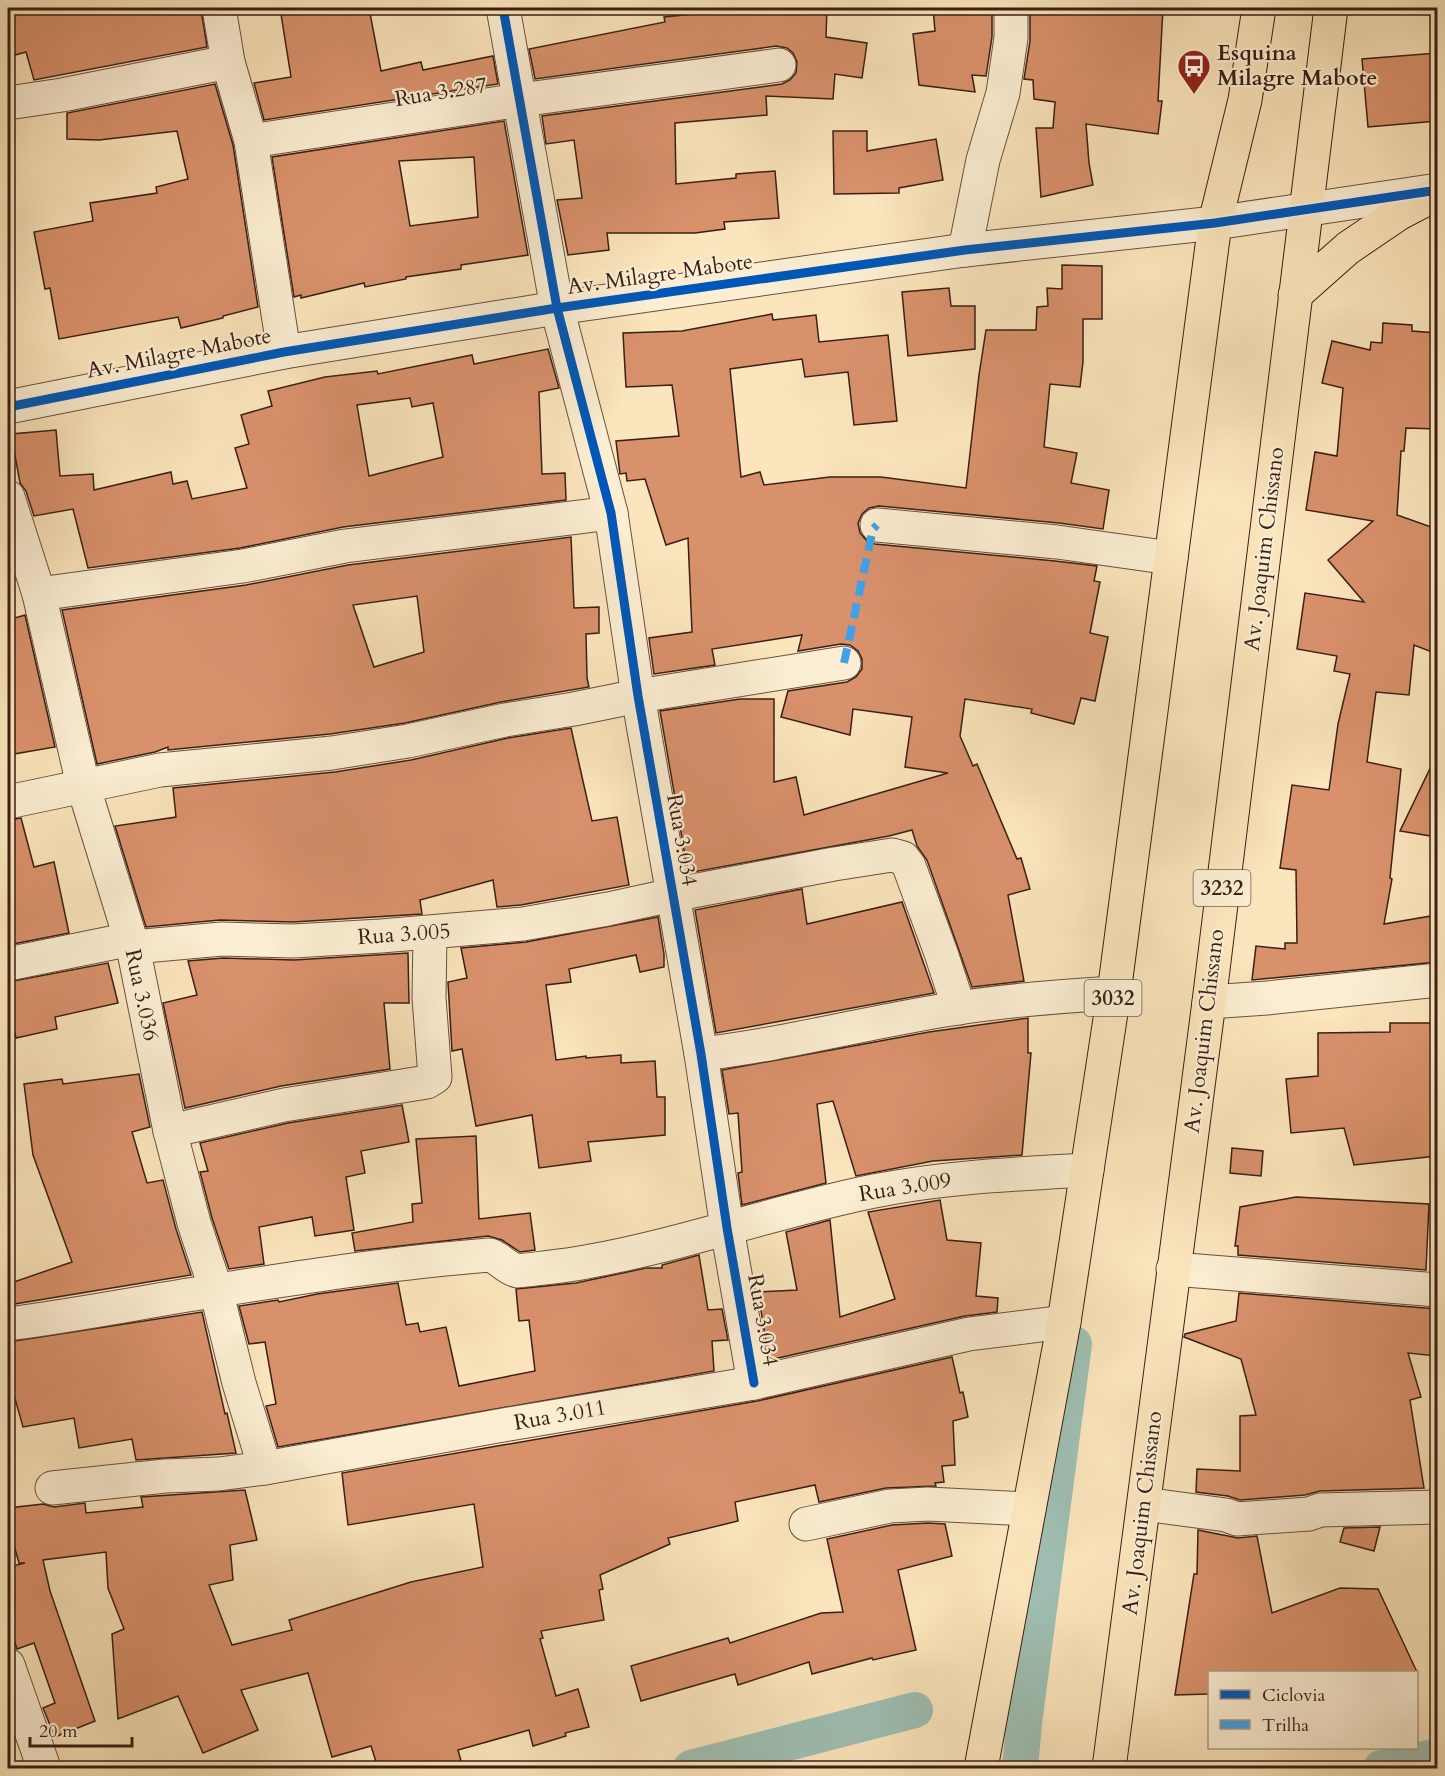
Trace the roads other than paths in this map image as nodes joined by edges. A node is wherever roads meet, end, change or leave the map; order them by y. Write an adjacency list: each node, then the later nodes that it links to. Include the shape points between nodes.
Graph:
1 (219, 8): 6 (street)
2 (503, 8): 8 (street, Rua 3.034)
3 (1011, 8): 14 (street, via 1003,93 983,160)
4 (1259, 8): 13 (main road, via 1245,100)
5 (1331, 8): 12 (main road, Av. Joaquim Chissano / 3232)
6 (228, 62): 9 (street); 10 (street)
7 (780, 65): 8 (street, Rua 3.287)
8 (520, 100): 10 (street, Rua 3.287); 16 (street, Rua 3.034)
9 (8, 103)
10 (251, 141): 17 (street)
11 (1437, 191): 12 (street, Av. Milagre Mabote); 15 (main road, via 1348,248)
12 (1305, 209): 13 (street, Av. Milagre Mabote); 15 (main road, Av. Joaquim Chissano / 3232)
13 (1215, 223): 14 (street, Av. Milagre Mabote); 22 (main road, 3032)
14 (965, 250): 16 (street, Av. Milagre Mabote)
15 (1294, 295): 34 (main road, Av. Joaquim Chissano / 3232)
16 (556, 308): 17 (street, Av. Milagre Mabote); 20 (street, Rua 3.034)
17 (284, 352): 18 (street, Av. Milagre Mabote)
18 (8, 407)
19 (8, 497): 23 (street, Rua 3.036)
20 (611, 513): 23 (street, via 345,546 243,566); 25 (street, Rua 3.034)
21 (877, 525): 22 (street, via 1057,542)
22 (1172, 558): 33 (main road, 3032)
23 (39, 594): 26 (street, Rua 3.036)
24 (844, 663): 25 (street)
25 (638, 696): 26 (street, via 397,743 160,770); 28 (street, Rua 3.034)
26 (83, 785): 27 (street); 30 (street, Rua 3.036)
27 (8, 802)
28 (672, 895): 29 (street, Rua 3.005, via 523,924); 35 (street, Rua 3.005, via 834,864 892,855 903,858); 36 (street, Rua 3.034)
29 (430, 933): 30 (street, Rua 3.005, via 293,941); 37 (street, via 429,998 435,1077 427,1082 284,1105)
30 (132, 943): 31 (street, Rua 3.005); 37 (street, Rua 3.036)
31 (8, 964)
32 (1437, 980): 34 (street)
33 (1114, 993): 35 (street); 38 (main road, 3032)
34 (1209, 1002): 40 (main road, Av. Joaquim Chissano / 3232)
35 (959, 1008): 36 (street)
36 (701, 1054): 39 (street, Rua 3.034)
37 (170, 1131): 41 (street, Rua 3.036)
38 (1087, 1170): 39 (street, Rua 3.009, via 962,1177 877,1190); 43 (main road, 3032)
39 (727, 1228): 41 (street, Rua 3.009, via 591,1261 518,1271 490,1255); 45 (street, Rua 3.034)
40 (1173, 1269): 42 (street); 48 (main road, Av. Joaquim Chissano / 3232)
41 (216, 1290): 44 (street); 46 (street, Rua 3.036)
42 (1437, 1290)
43 (1064, 1322): 45 (street, Rua 3.011, via 969,1334); 50 (main road, 3032)
44 (8, 1324)
45 (754, 1383): 46 (street, Rua 3.011)
46 (265, 1468): 47 (street, Rua 3.011)
47 (52, 1488)
48 (1144, 1504): 49 (street, via 1237,1519 1320,1510); 55 (main road, Av. Joaquim Chissano / 3232)
49 (1437, 1507)
50 (1029, 1509): 51 (street, via 890,1506); 54 (main road, 3032)
51 (806, 1524)
52 (8, 1665): 53 (street)
53 (44, 1768)
54 (981, 1768)
55 (1109, 1768)

